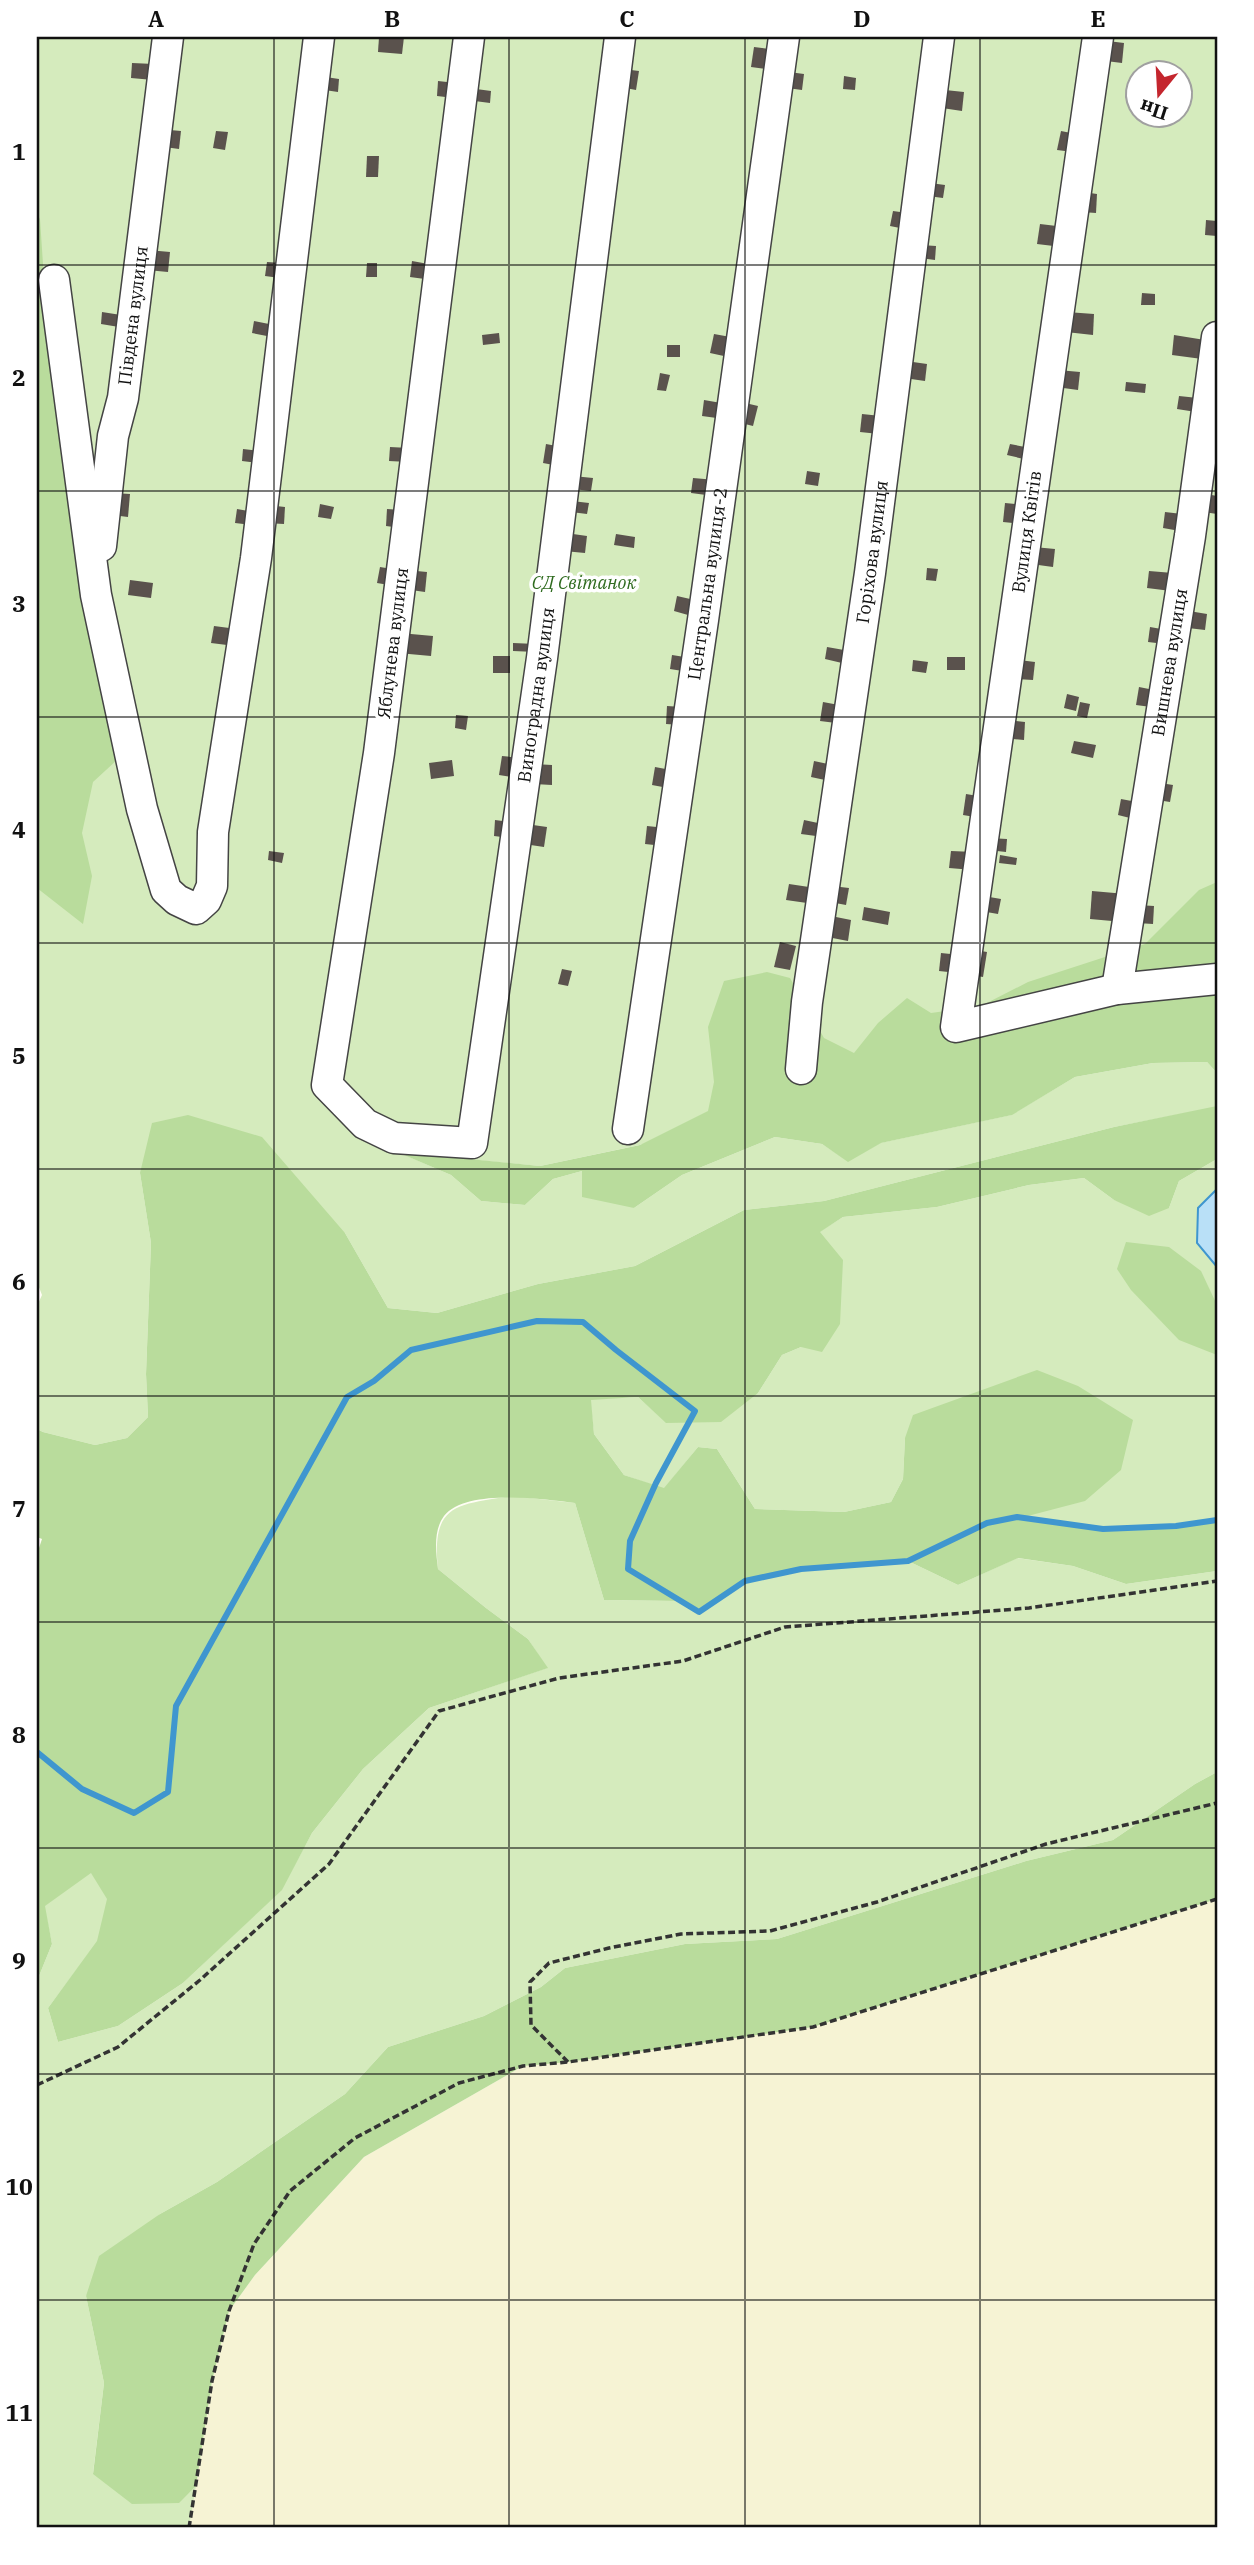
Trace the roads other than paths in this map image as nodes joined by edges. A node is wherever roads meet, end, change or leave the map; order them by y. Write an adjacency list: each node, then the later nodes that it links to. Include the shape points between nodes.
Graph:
1 (167, 37): 10 (lane, Південа вулиця)
2 (319, 37): 10 (lane, via 256,558 213,832 212,886 196,909 166,890 142,809)
3 (469, 37): 15 (lane, Яблунева вулиця, via 379,753 327,1086 365,1124 394,1138)
4 (620, 37): 15 (lane, Виноградна вулиця, via 544,645)
5 (784, 37): 14 (lane, Центральна вулиця-2)
6 (939, 37): 13 (lane, Горіхова вулиця, via 870,573 807,1002)
7 (1098, 37): 12 (lane, Вулиця Квітів, via 956,1027)
8 (54, 280): 10 (lane)
9 (1217, 337): 12 (lane, Вишнева вулиця)
10 (96, 595)
11 (1217, 979): 12 (lane)
12 (1117, 989)
13 (802, 1069)
14 (628, 1129)
15 (472, 1143)

